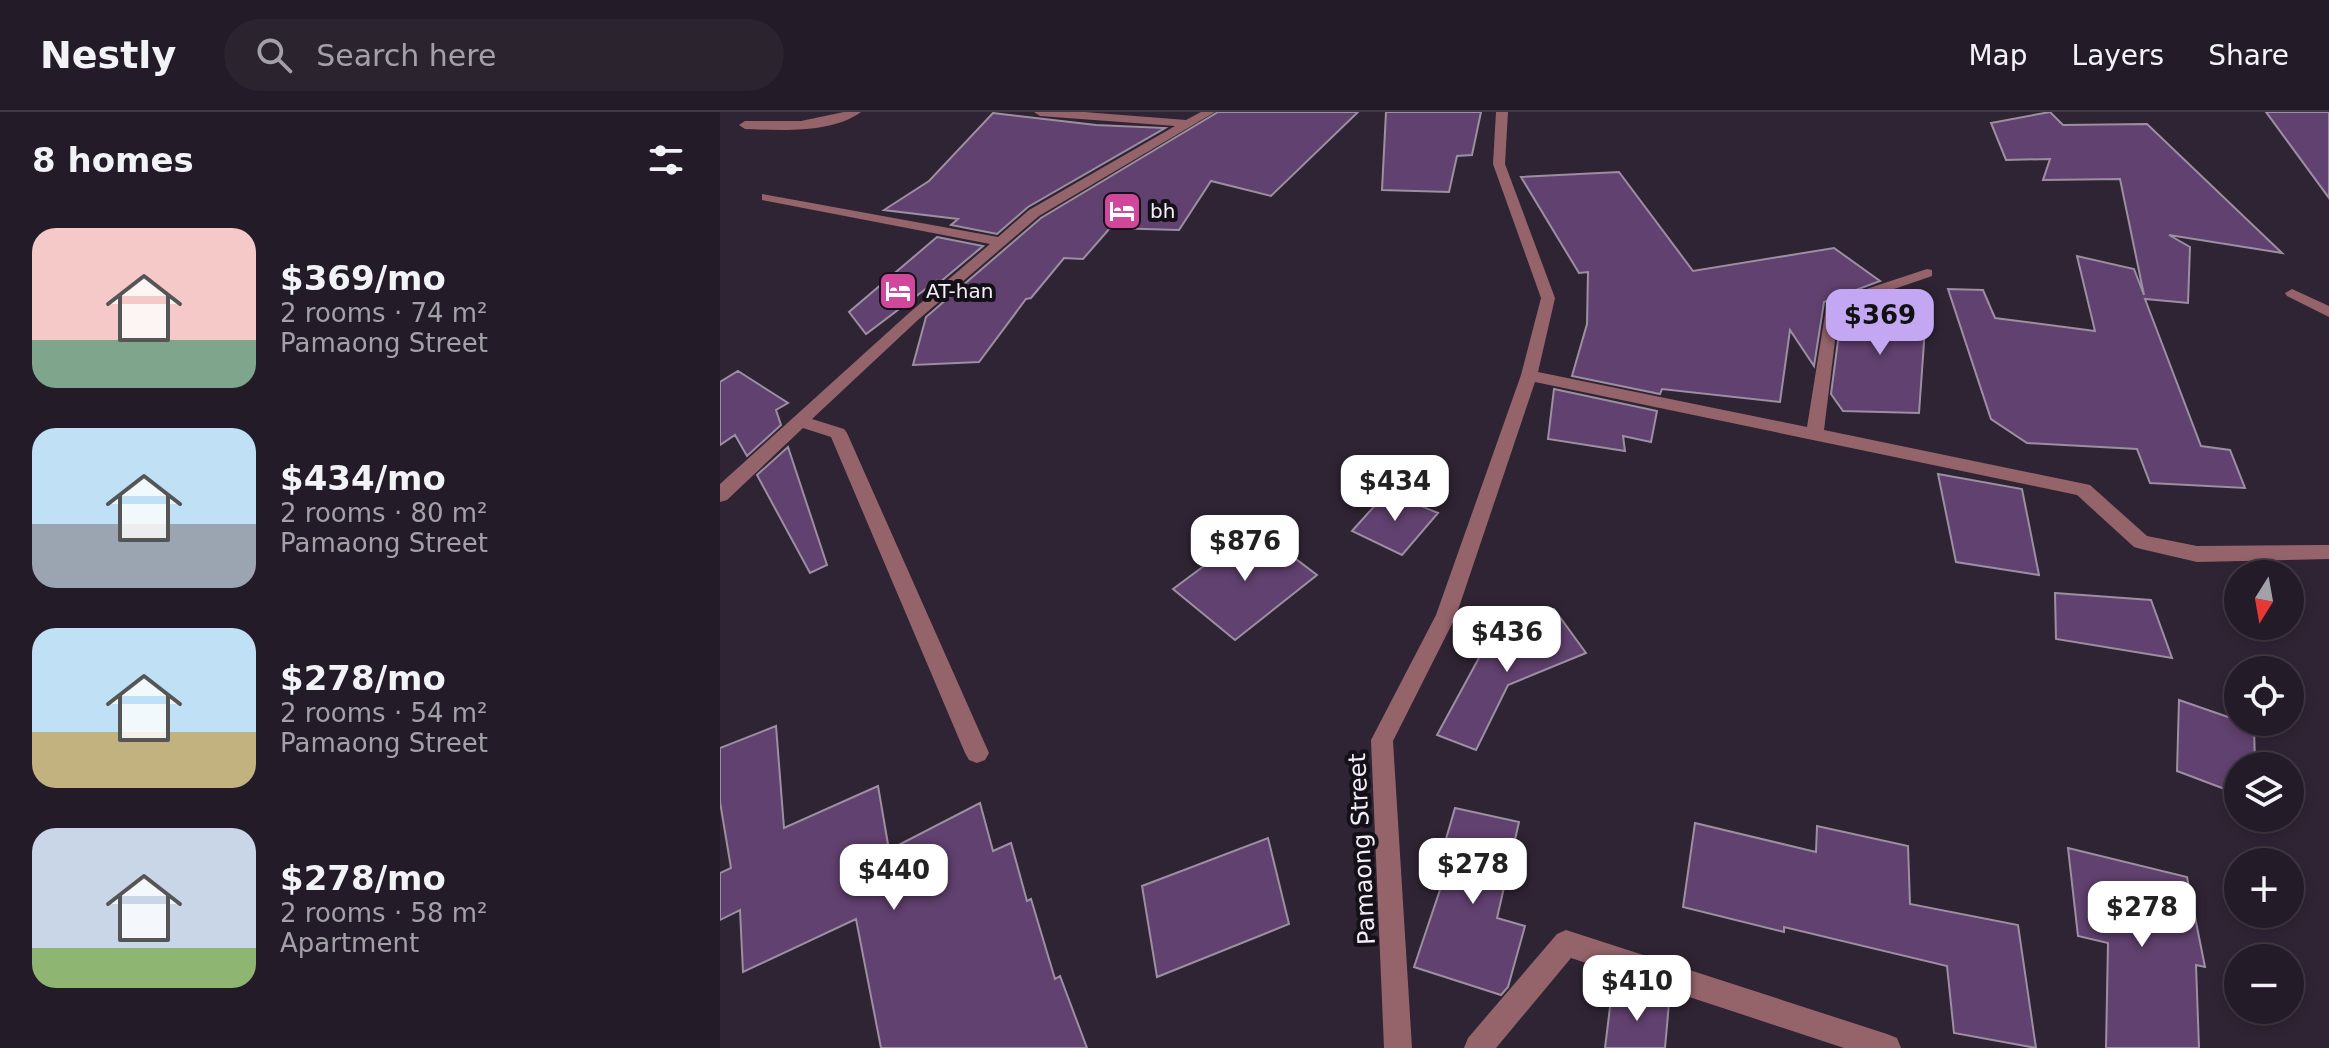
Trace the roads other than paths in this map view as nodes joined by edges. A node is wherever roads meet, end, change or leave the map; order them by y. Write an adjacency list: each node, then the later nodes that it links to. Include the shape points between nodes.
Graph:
1 (855, 112): 6 (street, via 792,127)
2 (1040, 112): 5 (street)
3 (1209, 112): 5 (street)
4 (1502, 112): 12 (street, Pamaong Street, via 1499,164 1548,298)
5 (1189, 124): 8 (street, via 1034,213)
6 (745, 125)
7 (767, 197): 8 (street)
8 (1003, 242): 13 (street)
9 (1927, 273): 14 (street, via 1832,305)
10 (2292, 293): 11 (street)
11 (2329, 312)
12 (1529, 375): 14 (street); 18 (street, Pamaong Street, via 1446,616 1382,740)
13 (798, 421): 15 (street); 17 (street, via 838,433)
14 (1815, 434): 16 (street, via 2083,490 2141,542 2197,554)
15 (720, 495)
16 (2329, 552)
17 (977, 753)
18 (1398, 1048)
19 (1478, 1048): 20 (street, via 1566,943)
20 (1887, 1048)

